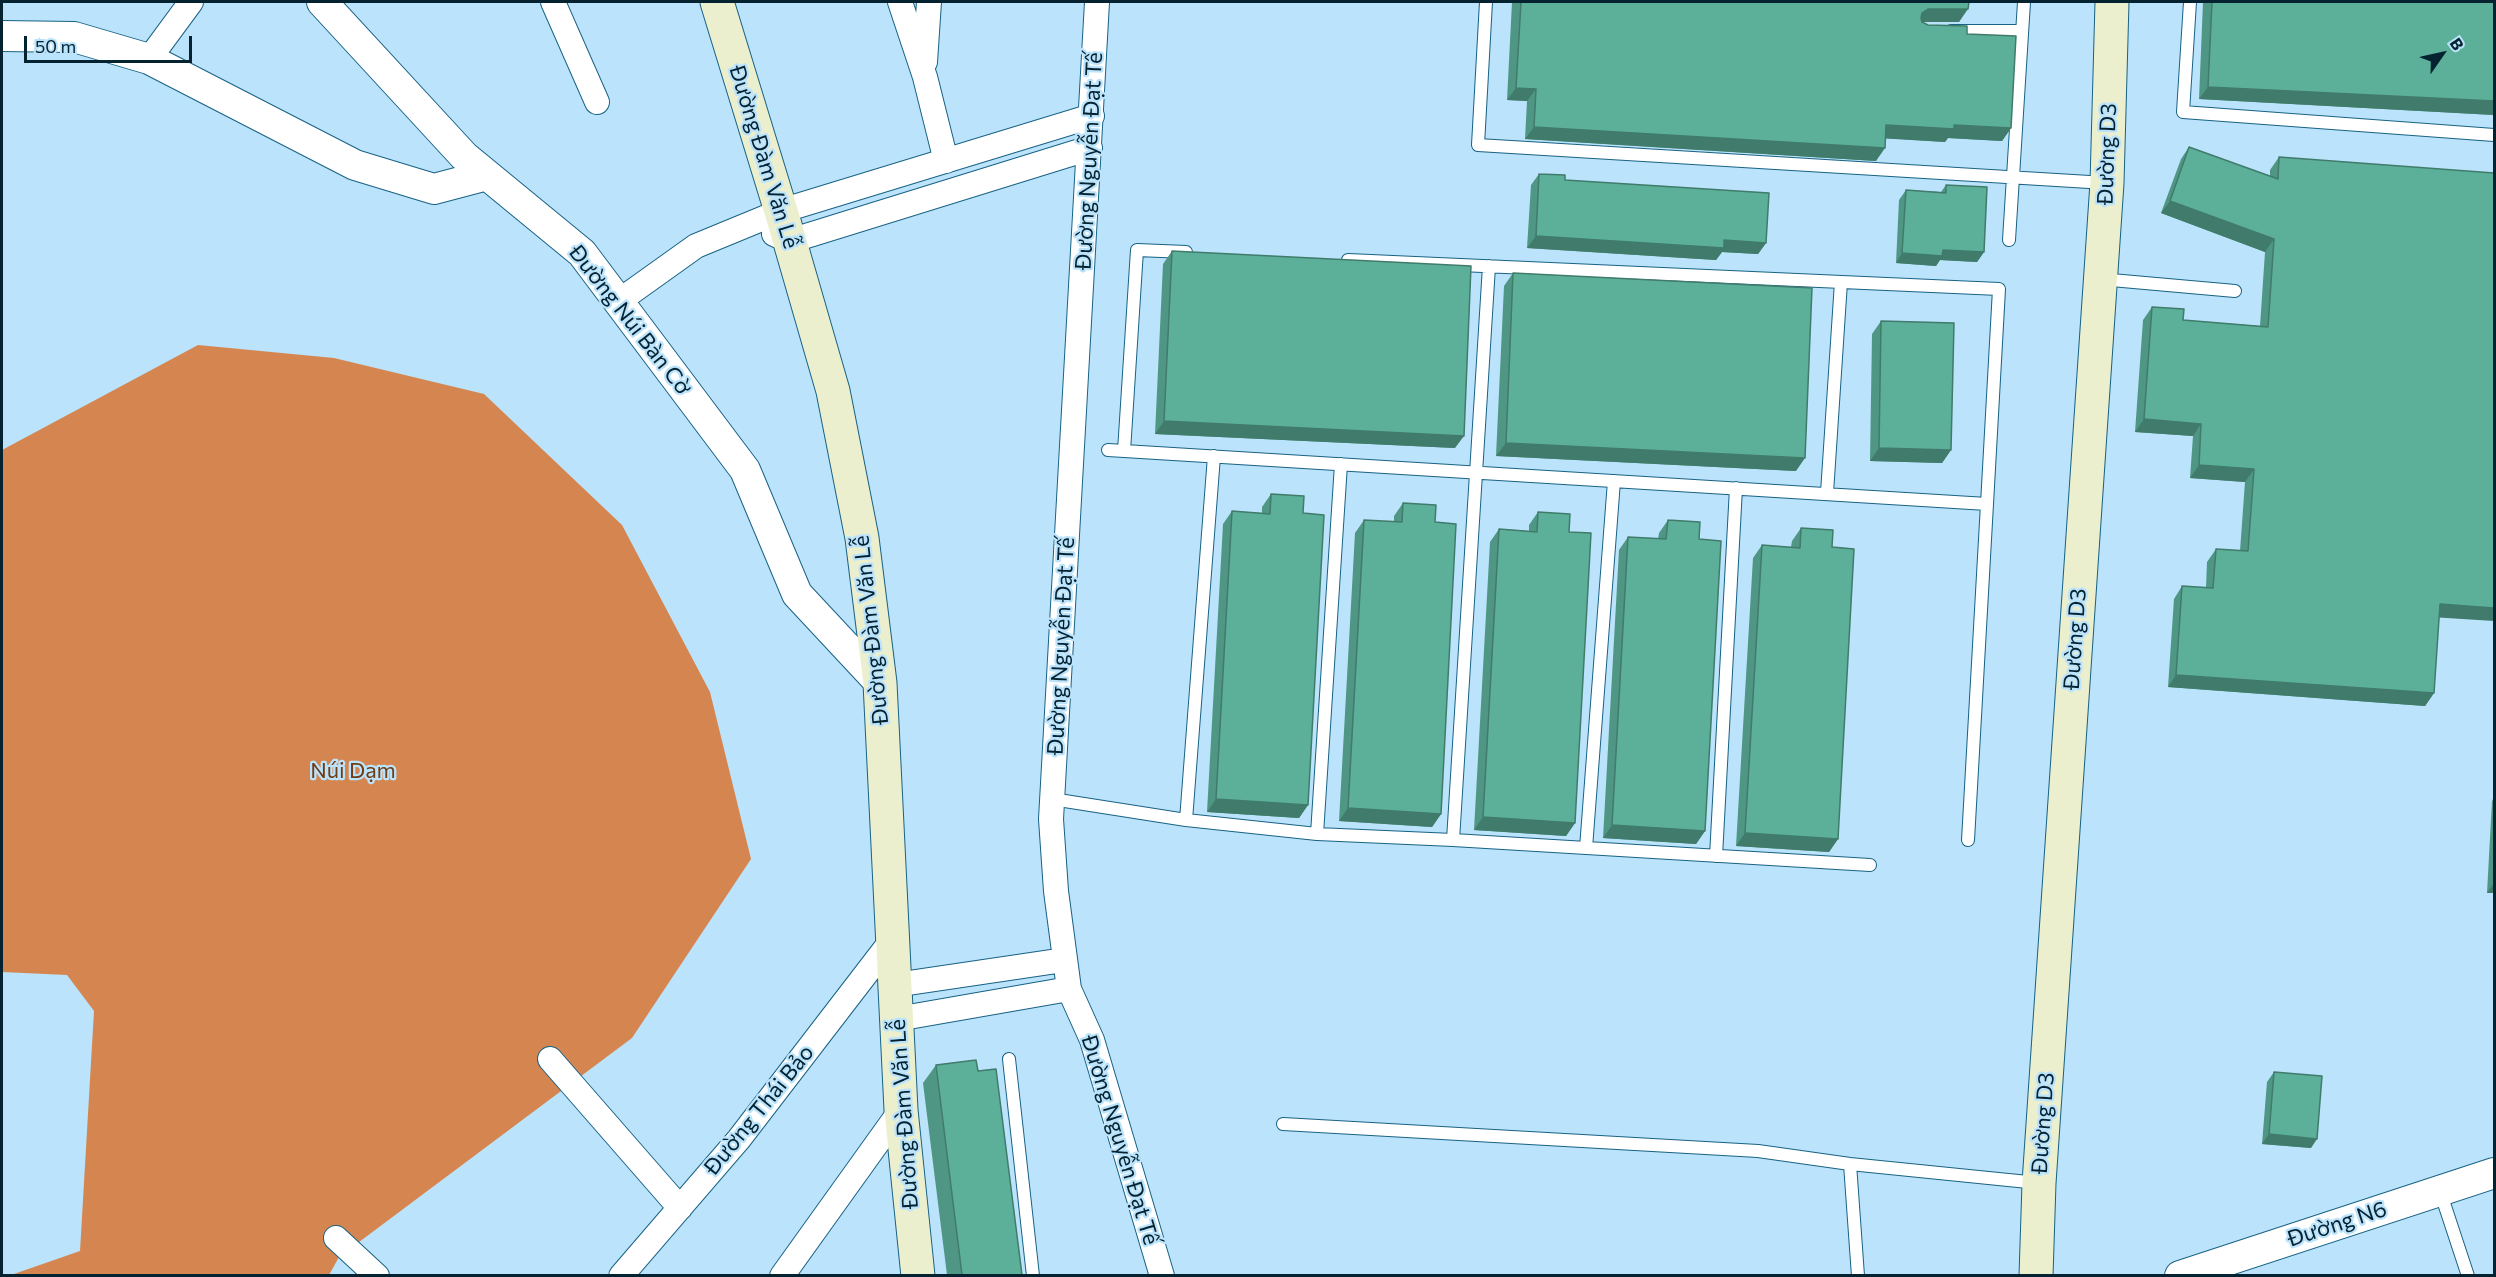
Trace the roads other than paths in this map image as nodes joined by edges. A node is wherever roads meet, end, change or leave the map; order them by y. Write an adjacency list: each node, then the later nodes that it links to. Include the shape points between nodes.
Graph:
1 (191, 2): 15 (street)
2 (322, 2): 22 (street, Đường Núi Bàn Cờ, via 464,156)
3 (553, 2): 17 (street)
4 (717, 2): 25 (main road, Đường Đàm Văn Lễ)
5 (900, 2): 16 (street)
6 (929, 2): 16 (street)
7 (1097, 2): 18 (street, Đường Nguyễn Đạt Tế)
8 (1486, 2): 23 (lane, via 1478,145)
9 (2024, 2): 13 (lane)
10 (2112, 2): 24 (main road, Đường D3)
11 (2190, 2): 19 (lane, via 2183,112)
12 (1942, 31): 13 (lane)
13 (2022, 31): 23 (lane)
14 (2, 36): 15 (street, via 74,37)
15 (149, 59): 22 (street, via 355,165 434,189)
16 (925, 77): 21 (street)
17 (597, 102)
18 (1092, 116): 20 (street, Đường Nguyễn Đạt Tế); 21 (street)
19 (2494, 135)
20 (1090, 148): 25 (street); 44 (street, Đường Nguyễn Đạt Tế)
21 (946, 161): 25 (street)
22 (487, 175): 33 (street, Đường Núi Bàn Cờ, via 582,253)
23 (2014, 179): 24 (lane); 26 (lane)
24 (2107, 183): 30 (main road, Đường D3)
25 (786, 226): 33 (street, via 750,224 696,246); 43 (main road, Đường Đàm Văn Lễ, via 835,402 862,538)
26 (2009, 240)
27 (1196, 253): 35 (lane, via 1137,250)
28 (1336, 259): 29 (lane)
29 (1489, 266): 31 (lane); 38 (lane)
30 (2099, 279): 32 (lane); 63 (main road, Đường D3)
31 (1841, 282): 41 (lane); 42 (lane, via 1999,289)
32 (2235, 291)
33 (619, 301): 43 (street, Đường Núi Bàn Cờ, via 745,470 797,594)
34 (1108, 450): 35 (lane)
35 (1124, 451): 36 (lane)
36 (1214, 456): 37 (lane); 45 (lane)
37 (1341, 464): 38 (lane); 46 (lane)
38 (1476, 472): 39 (lane); 47 (lane)
39 (1614, 481): 40 (lane); 49 (lane)
40 (1736, 488): 41 (lane); 50 (lane)
41 (1827, 493): 42 (lane)
42 (1988, 504): 48 (lane)
43 (880, 683): 52 (main road, Đường Đàm Văn Lễ)
44 (1052, 799): 45 (lane); 53 (street, Đường Nguyễn Đạt Tế)
45 (1186, 820): 46 (lane)
46 (1317, 834): 47 (lane)
47 (1454, 840): 49 (lane)
48 (1968, 840)
49 (1586, 848): 50 (lane)
50 (1716, 856): 51 (lane)
51 (1870, 865)
52 (892, 940): 54 (main road, Đường Đàm Văn Lễ); 66 (street, Đường Thái Bảo, via 739,1139)
53 (1064, 960): 54 (street); 55 (street, Đường Nguyễn Đạt Tế)
54 (895, 984): 56 (main road, Đường Đàm Văn Lễ)
55 (1069, 989): 56 (street); 73 (street, Đường Nguyễn Đạt Tế, via 1092,1040)
56 (897, 1018): 59 (main road, Đường Đàm Văn Lễ)
57 (550, 1059): 66 (street)
58 (1009, 1059): 72 (lane)
59 (901, 1110): 70 (street); 71 (main road, Đường Đàm Văn Lễ)
60 (1283, 1124): 61 (lane, via 1758,1151)
61 (1850, 1164): 63 (lane); 74 (lane)
62 (2494, 1173): 65 (street, Đường N6)
63 (2039, 1183): 75 (main road, Đường D3)
64 (2494, 1194): 65 (street, Đường N6)
65 (2443, 1200): 76 (street, Đường N6); 77 (street, Đường N6); 78 (lane)
66 (680, 1208): 69 (street, Đường Thái Bảo)
67 (336, 1238): 68 (street)
68 (377, 1275)
69 (621, 1275)
70 (782, 1275)
71 (918, 1275)
72 (1033, 1275)
73 (1162, 1275)
74 (1858, 1275)
75 (2036, 1275)
76 (2180, 1275)
77 (2241, 1275)
78 (2468, 1275)

